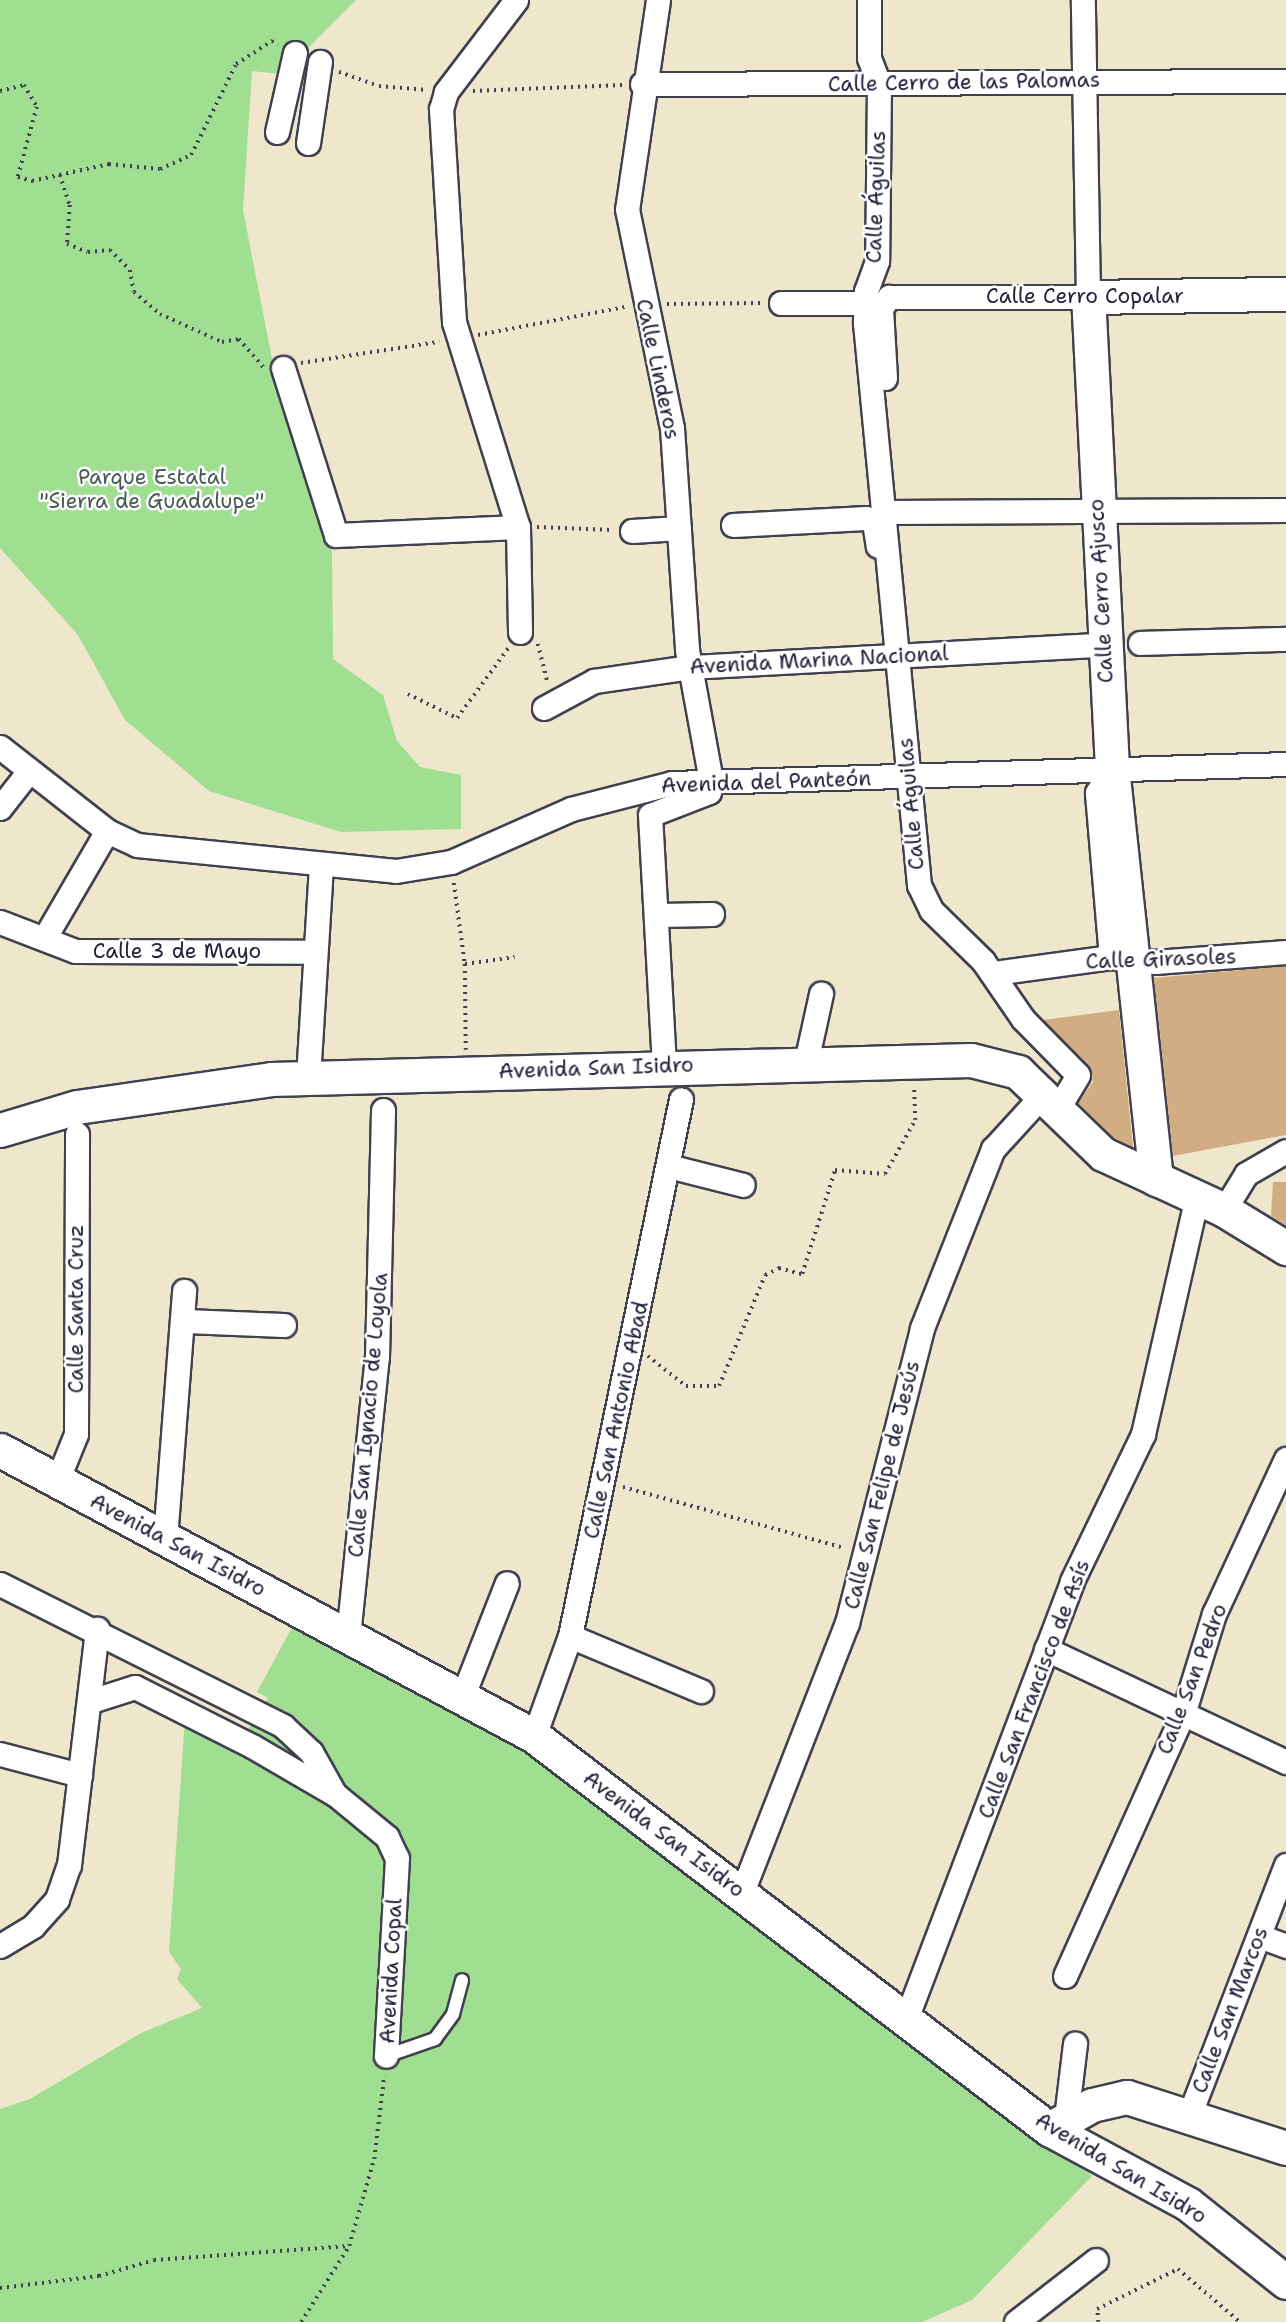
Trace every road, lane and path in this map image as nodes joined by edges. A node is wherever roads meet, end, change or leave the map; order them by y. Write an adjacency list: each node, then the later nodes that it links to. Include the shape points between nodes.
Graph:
1 (516, 0): 25 (street, via 446,92 441,109 454,322)
2 (658, 0): 9 (street, Calle Linderos)
3 (869, 0): 10 (street, Calle Águilas, via 869,58)
4 (1083, 0): 8 (street, Calle Cerro Ajusco)
5 (295, 53): 12 (street); 14 (path, via 272,41 236,64 191,155 160,169 109,164)
6 (320, 62): 13 (street)
7 (1286, 80): 8 (street, Calle Cerro de las Palomas)
8 (1085, 81): 10 (street, Calle Cerro de las Palomas); 16 (street, Calle Cerro Ajusco)
9 (642, 84): 10 (street, Calle Cerro de las Palomas); 19 (street, Calle Linderos, via 627,209)
10 (879, 84): 17 (street, Calle Águilas)
11 (0, 92): 14 (path, via 23,85 37,107 18,177)
12 (277, 132)
13 (307, 143)
14 (60, 175): 20 (path, via 70,205 67,244 88,253 110,250 130,270 134,292 160,314 208,337 239,339 256,365)
15 (1286, 295): 16 (street, Calle Cerro Copalar)
16 (1088, 297): 17 (street, Calle Cerro Copalar); 22 (street, Calle Cerro Ajusco)
17 (874, 301): 18 (street, Calle Cerro Copalar); 23 (street, Calle Águilas)
18 (780, 303): 19 (path)
19 (644, 304): 26 (street, Calle Linderos, via 673,428)
20 (283, 369): 25 (street, via 336,535)
21 (1286, 510): 22 (street)
22 (1097, 511): 23 (street); 32 (street, Calle Cerro Ajusco)
23 (885, 512): 28 (street, Calle Águilas)
24 (733, 525): 28 (street, via 869,519)
25 (518, 527): 27 (path); 29 (street)
26 (679, 528): 27 (street); 34 (street, Calle Linderos)
27 (632, 531)
28 (894, 598): 33 (street, Calle Águilas)
29 (520, 632): 35 (path, via 488,669 457,718)
30 (1286, 639): 31 (street)
31 (1140, 643)
32 (1102, 645): 33 (street, Avenida Marina Nacional); 39 (street, Calle Cerro Ajusco)
33 (898, 655): 34 (street, Avenida Marina Nacional); 41 (street, Calle Águilas)
34 (690, 667): 36 (street, Avenida Marina Nacional, via 594,681); 42 (street, Calle Linderos)
35 (408, 694)
36 (544, 708)
37 (0, 747): 40 (street, Avenida del Panteón)
38 (1286, 764): 39 (street, Avenida del Panteón)
39 (1112, 768): 41 (street, Avenida del Panteón); 54 (street, Calle Cerro Ajusco)
40 (29, 771): 43 (street); 44 (street, Avenida del Panteón)
41 (908, 777): 42 (street, Avenida del Panteón); 56 (street, Calle Águilas, via 922,895)
42 (711, 781): 45 (street, Avenida del Panteón, via 613,795); 48 (street, via 709,792 650,815)
43 (0, 808)
44 (107, 831): 46 (street, Avenida del Panteón, via 169,851); 50 (street)
45 (451, 862): 46 (street, Avenida del Panteón, via 396,871); 55 (path)
46 (321, 866): 51 (street)
47 (712, 914): 48 (street)
48 (658, 915): 60 (street)
49 (0, 922): 50 (street, Calle 3 de Mayo)
50 (45, 937): 51 (street, Calle 3 de Mayo, via 75,951)
51 (312, 952): 62 (street)
52 (1286, 952): 54 (street, Calle Girasoles)
53 (515, 957): 55 (path)
54 (1122, 959): 56 (street, Calle Girasoles); 70 (street, Calle Cerro Ajusco)
55 (465, 964): 61 (path)
56 (994, 973): 64 (street, Calle Águilas, via 1023,1019 1078,1075)
57 (821, 994): 59 (street)
58 (914, 1058): 59 (street, Avenida San Isidro); 64 (street, Avenida San Isidro, via 995,1063); 77 (path, via 915,1121 885,1174 835,1170 802,1274 779,1268 765,1275 719,1386 686,1386)
59 (806, 1062): 60 (street, Avenida San Isidro)
60 (664, 1066): 61 (street, Avenida San Isidro)
61 (466, 1073): 62 (street, Avenida San Isidro)
62 (308, 1078): 66 (street, Avenida San Isidro, via 118,1099)
63 (681, 1099): 69 (street, Calle San Antonio Abad)
64 (1052, 1099): 70 (street, Avenida San Isidro, via 1103,1154); 83 (street, Calle San Felipe de Jesús, via 1020,1118 993,1149 922,1328)
65 (383, 1110): 87 (street, Calle San Ignacio de Loyola, via 377,1357)
66 (0, 1130)
67 (77, 1134): 80 (street, Calle Santa Cruz, via 76,1434)
68 (1286, 1151): 72 (street, Calle San Francisco de Asís, via 1246,1174)
69 (668, 1166): 71 (street); 77 (street, Calle San Antonio Abad)
70 (1156, 1179): 72 (street, Avenida San Isidro)
71 (743, 1185)
72 (1210, 1203): 73 (street, Avenida San Isidro); 89 (street, Calle San Francisco de Asís, via 1143,1434)
73 (1286, 1248)
74 (184, 1291): 75 (street)
75 (185, 1321): 76 (street); 82 (street)
76 (284, 1325)
77 (633, 1343): 81 (street, Calle San Antonio Abad)
78 (0, 1450): 80 (street, Avenida San Isidro)
79 (1286, 1459): 96 (street, Calle San Pedro, via 1214,1614)
80 (57, 1481): 82 (street, Avenida San Isidro)
81 (604, 1481): 83 (path); 88 (street, Calle San Antonio Abad)
82 (165, 1539): 87 (street, Avenida San Isidro)
83 (864, 1554): 104 (street, Calle San Felipe de Jesús, via 825,1689)
84 (0, 1584): 86 (street, Avenida Copal)
85 (507, 1584): 93 (street)
86 (97, 1629): 90 (street, Avenida Copal); 94 (street)
87 (348, 1636): 93 (street, Avenida San Isidro)
88 (570, 1636): 92 (street); 98 (street, Calle San Antonio Abad)
89 (1046, 1649): 96 (street); 110 (street, Calle San Francisco de Asís)
90 (148, 1656): 91 (street); 95 (street, Avenida Copal)
91 (135, 1687): 94 (street); 97 (street, Avenida Copal)
92 (701, 1691)
93 (463, 1695): 98 (street, Avenida San Isidro)
94 (91, 1701): 101 (street)
95 (243, 1706): 97 (street); 102 (street, Avenida Copal, via 283,1727 311,1752)
96 (1183, 1714): 100 (street); 108 (street, Calle San Pedro)
97 (229, 1735): 102 (street, Avenida Copal)
98 (534, 1736): 104 (street, Avenida San Isidro)
99 (0, 1754): 101 (street)
100 (1286, 1762)
101 (80, 1775): 106 (street, via 69,1865 57,1899 33,1926)
102 (335, 1796): 112 (street, Avenida Copal, via 375,1822 397,1858)
103 (1285, 1869): 105 (street, Calle San Marcos)
104 (742, 1892): 110 (street, Avenida San Isidro)
105 (1259, 1936): 107 (street); 113 (street, Calle San Marcos)
106 (0, 1946)
107 (1286, 1946)
108 (1065, 1976)
109 (462, 1980): 112 (lane, Avenida Copal, via 453,2014 435,2039)
110 (906, 2019): 114 (street, Avenida San Isidro)
111 (1075, 2044): 114 (street)
112 (386, 2056): 116 (path, via 374,2159)
113 (1189, 2116): 114 (street, via 1127,2097); 115 (street)
114 (1057, 2123): 118 (street, Avenida San Isidro, via 1188,2204)
115 (1286, 2148)
116 (349, 2246): 119 (path, via 154,2260 99,2276); 120 (path)
117 (1096, 2260): 121 (street)
118 (1286, 2282)
119 (0, 2288)
120 (301, 2322)
121 (1016, 2322)
122 (1098, 2322): 123 (path, via 1097,2309 1178,2269)
123 (1240, 2322)

